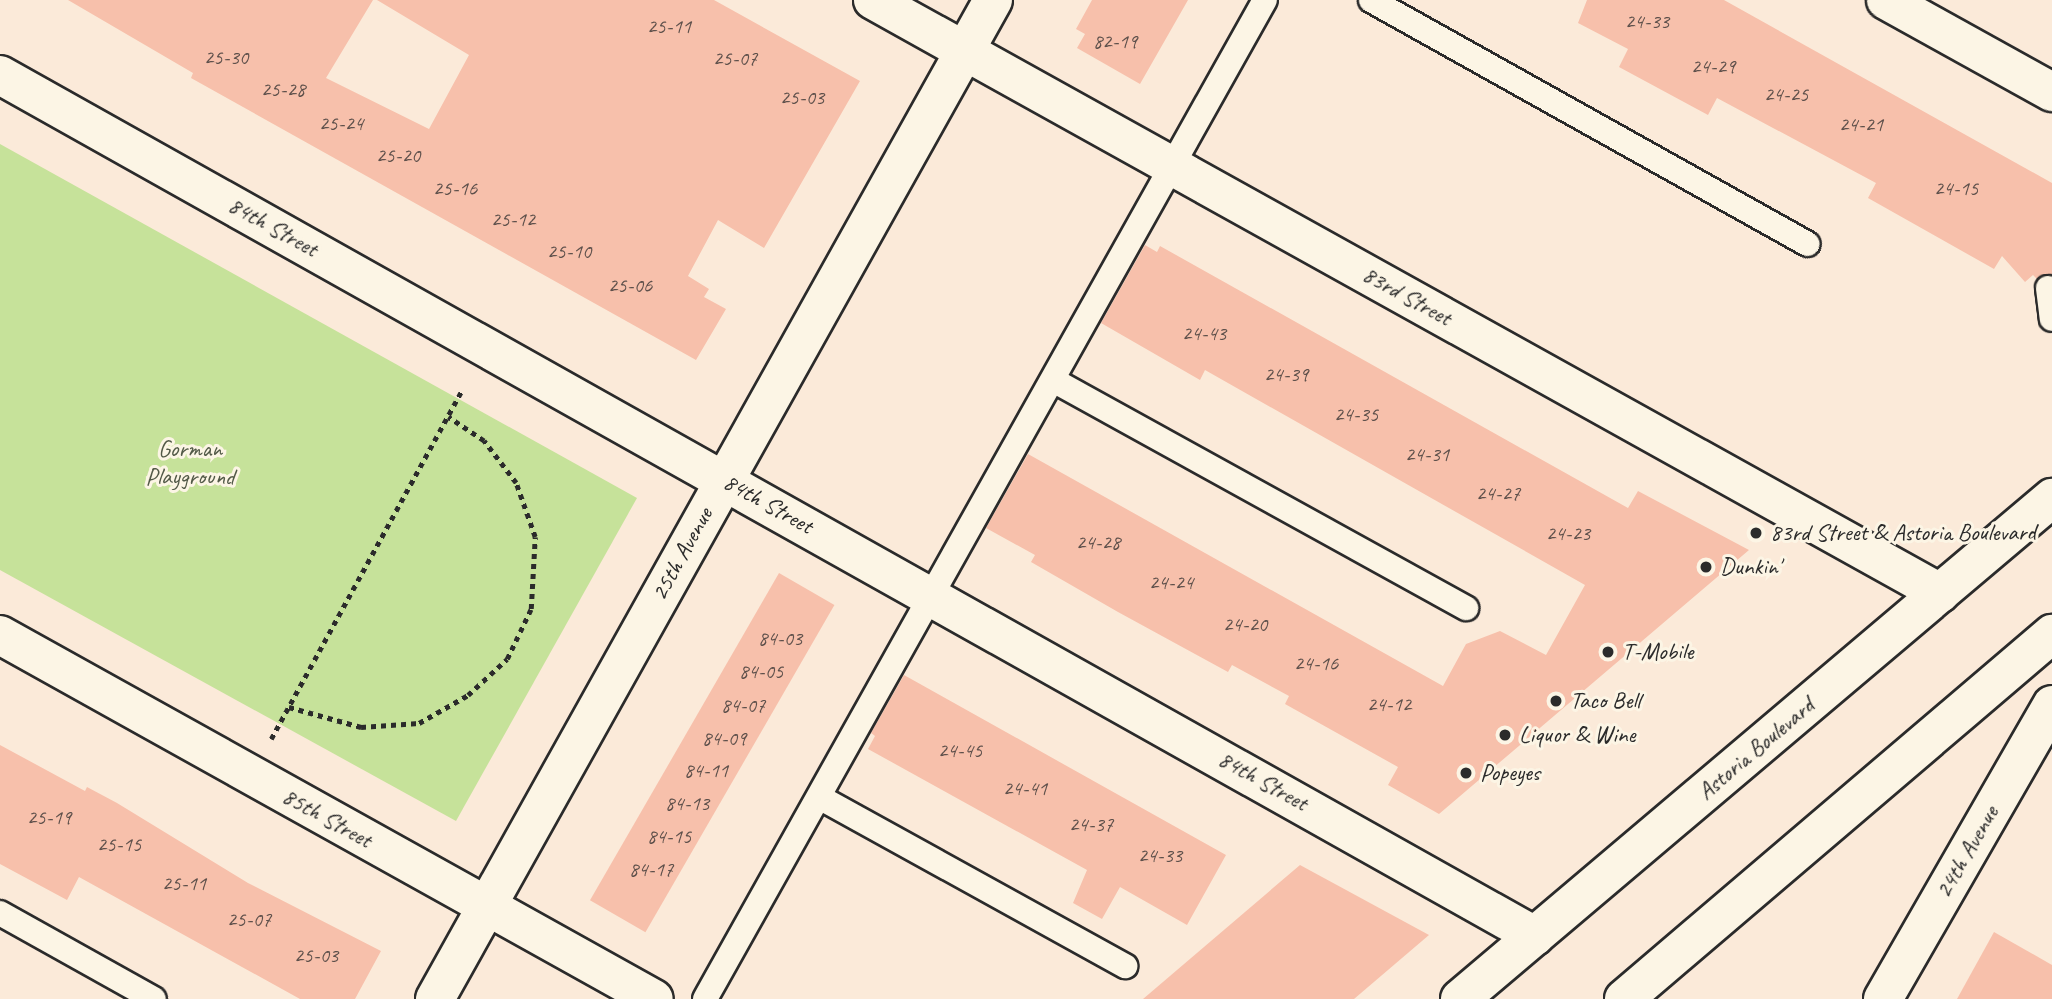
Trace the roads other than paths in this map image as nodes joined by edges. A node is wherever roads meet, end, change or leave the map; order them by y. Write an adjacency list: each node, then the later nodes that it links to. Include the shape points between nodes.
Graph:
1 (873, 0): 6 (street, 83rd Street)
2 (993, 0): 6 (street, 25th Avenue)
3 (1265, 0): 9 (lane)
4 (1371, 0): 10 (lane)
5 (1886, 0): 8 (street)
6 (964, 51): 9 (street, 83rd Street); 14 (street, 25th Avenue)
7 (0, 75): 14 (street, 84th Street)
8 (2052, 92)
9 (1172, 166): 13 (lane); 16 (street, 83rd Street)
10 (1807, 244)
11 (2048, 288): 12 (lane)
12 (2052, 318)
13 (1053, 380): 17 (lane); 18 (lane)
14 (724, 479): 17 (street, 84th Street); 23 (street, 25th Avenue)
15 (2052, 498): 16 (street, Astoria Boulevard)
16 (1940, 593): 25 (street, Astoria Boulevard)
17 (931, 596): 22 (lane); 25 (street, 84th Street)
18 (1466, 608)
19 (0, 635): 23 (street, 85th Street)
20 (2046, 647): 32 (street)
21 (2052, 705): 33 (street, 24th Avenue)
22 (819, 797): 26 (lane); 30 (lane)
23 (486, 906): 28 (street, 25th Avenue); 29 (street, 85th Street)
24 (0, 913): 27 (lane)
25 (1535, 936): 31 (street, Astoria Boulevard)
26 (1125, 966)
27 (155, 999)
28 (435, 999)
29 (654, 999)
30 (705, 999)
31 (1460, 999)
32 (1624, 999)
33 (1883, 999)

